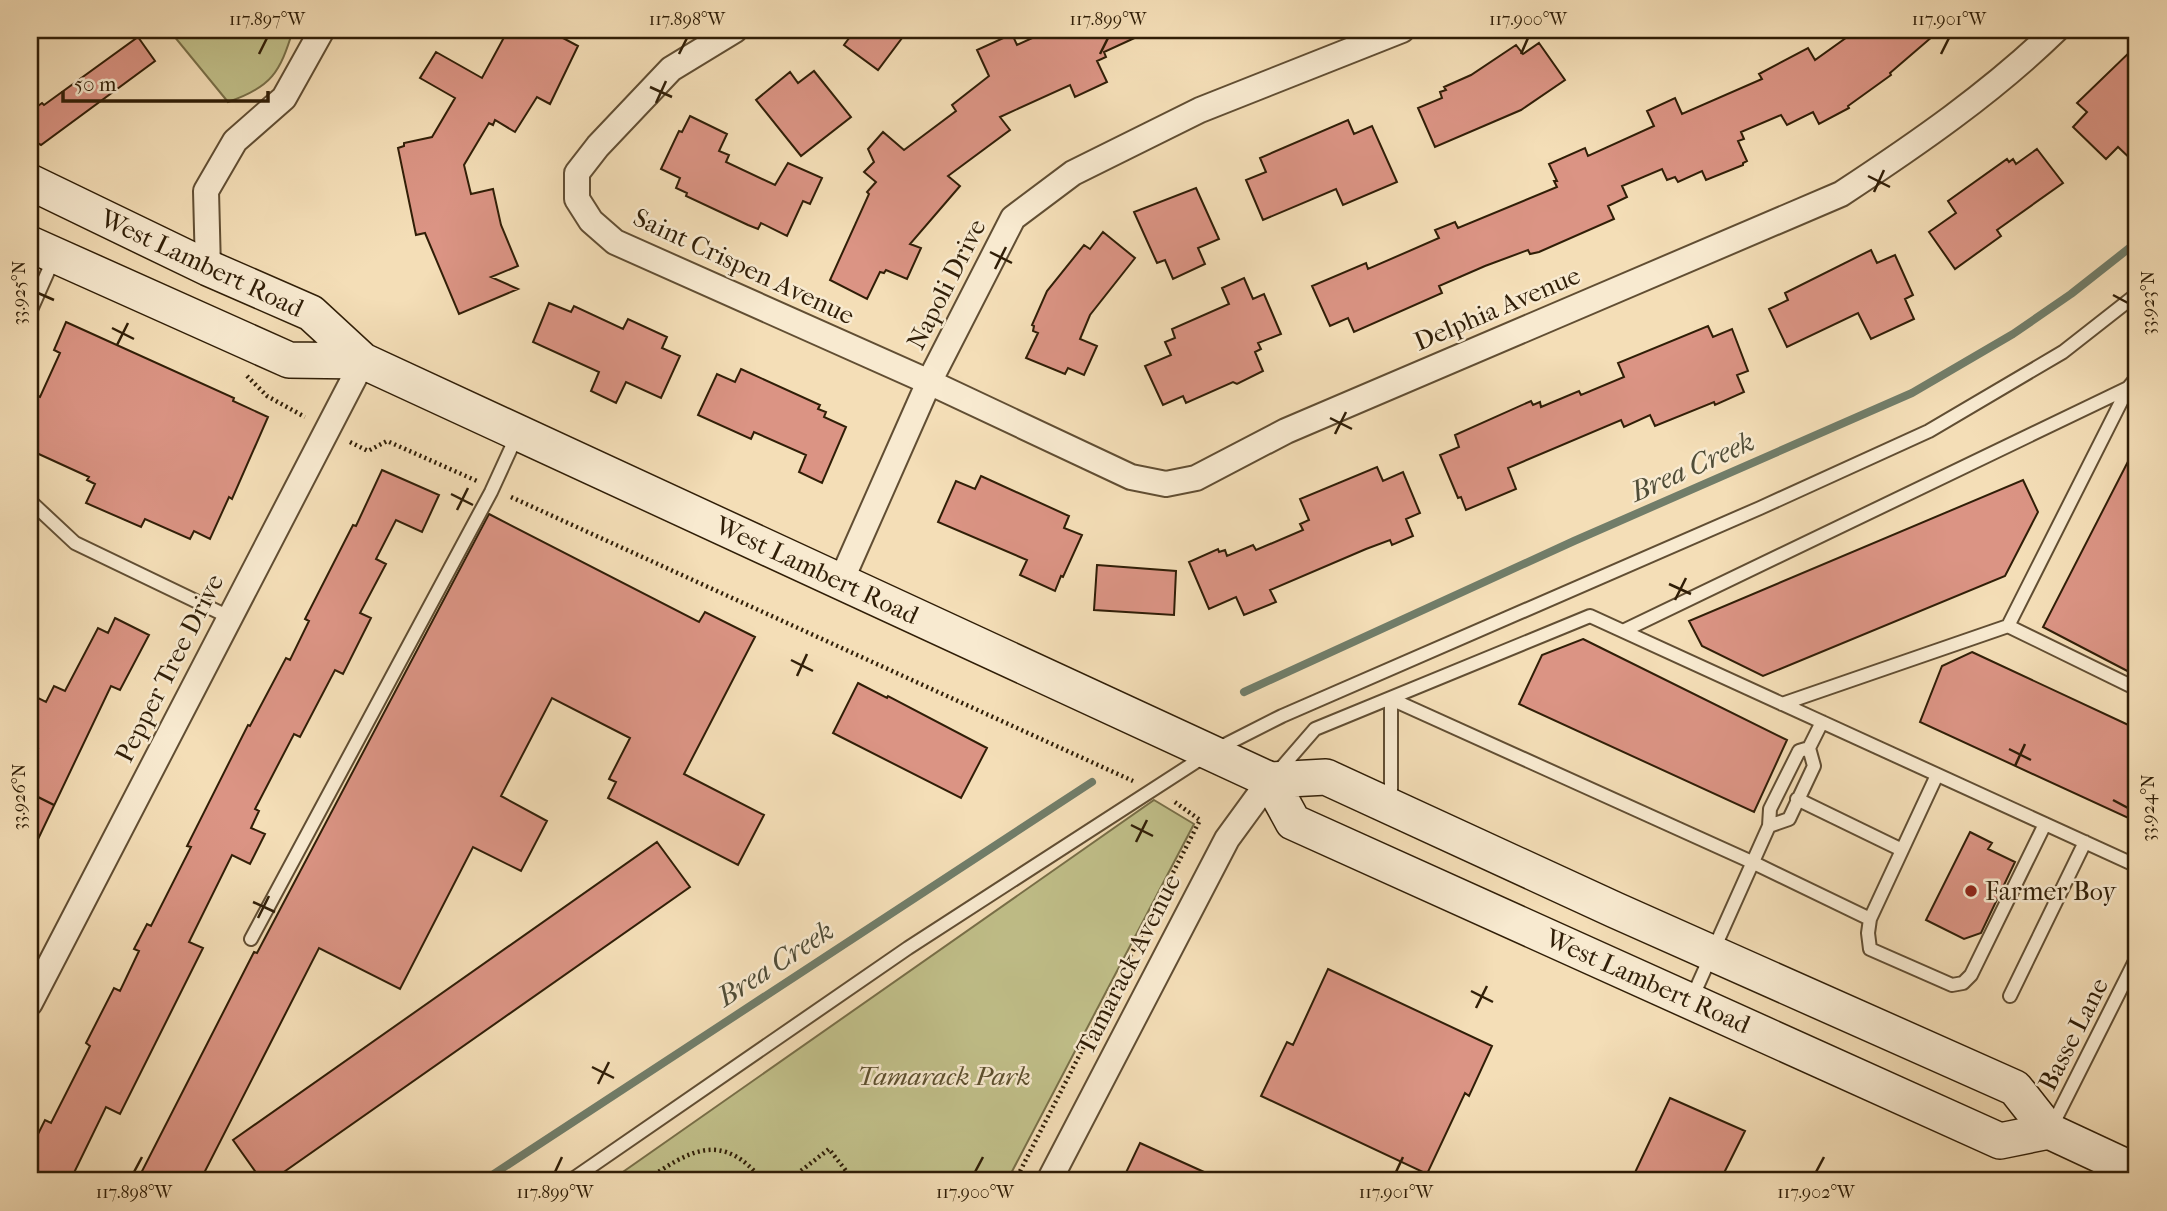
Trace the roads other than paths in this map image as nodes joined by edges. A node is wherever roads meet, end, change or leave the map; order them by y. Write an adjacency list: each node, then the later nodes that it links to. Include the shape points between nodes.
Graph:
1 (322, 30): 7 (street, via 284,98 235,141 206,191)
2 (735, 30): 12 (street, Saint Crispen Avenue, via 671,69 598,146 577,173 578,200 591,221 615,242)
3 (1402, 30): 12 (street, Napoli Drive, via 1200,110 1073,173 1013,218)
4 (2056, 30): 12 (street, Delphia Avenue, via 2019,66 1922,141 1841,194 1286,431 1196,478 1167,484 1131,477)
5 (30, 181): 7 (main road, West Lambert Road)
6 (42, 250): 9 (lane); 10 (main road, West Lambert Road, via 289,360)
7 (208, 268): 10 (main road, West Lambert Road, via 312,313)
8 (2137, 294): 25 (lane, via 2063,352 1929,431 1282,716)
9 (30, 312)
10 (363, 361): 14 (main road, West Lambert Road); 17 (street, Pepper Tree Drive)
11 (2137, 377): 13 (lane)
12 (929, 383): 16 (street, Napoli Drive)
13 (2128, 388): 18 (lane); 19 (lane)
14 (518, 433): 16 (main road, West Lambert Road); 37 (lane, via 493,489)
15 (30, 501): 17 (lane, via 75,543)
16 (841, 581): 25 (main road, West Lambert Road)
17 (229, 617): 42 (street, Pepper Tree Drive)
18 (2008, 626): 20 (lane); 22 (lane)
19 (1623, 631): 21 (lane, via 1590,616); 22 (lane)
20 (2137, 689)
21 (1391, 699): 27 (lane, via 1315,729); 29 (lane); 34 (lane)
22 (1782, 704): 23 (lane)
23 (1822, 722): 24 (lane); 26 (lane)
24 (1809, 748): 28 (lane, via 1814,766); 31 (lane, via 1799,751 1770,809)
25 (1211, 752): 27 (main road, West Lambert Road); 45 (lane, via 908,948)
26 (1937, 775): 30 (lane); 33 (lane)
27 (1270, 780): 29 (main road, West Lambert Road, via 1326,777); 41 (main road, West Lambert Road, via 1293,822); 46 (street, Tamarack Avenue, via 1227,839)
28 (1797, 799): 31 (lane, via 1789,819); 33 (lane)
29 (1391, 807): 38 (main road, West Lambert Road)
30 (2045, 824): 32 (lane); 36 (lane, via 1964,983 1952,985 1870,949)
31 (1769, 826): 34 (lane)
32 (2085, 842): 35 (lane); 40 (lane)
33 (1902, 850): 36 (lane)
34 (1754, 863): 36 (lane); 38 (lane)
35 (2137, 866)
36 (1870, 919)
37 (251, 939)
38 (1713, 952): 41 (lane); 43 (main road, West Lambert Road, via 2015,1088)
39 (2137, 957): 43 (lane, Basse Lane)
40 (2010, 996)
41 (1691, 999): 43 (main road, West Lambert Road, via 2000,1140)
42 (30, 1003)
43 (2049, 1131): 44 (main road, West Lambert Road)
44 (2137, 1172)
45 (570, 1181)
46 (1049, 1181)

